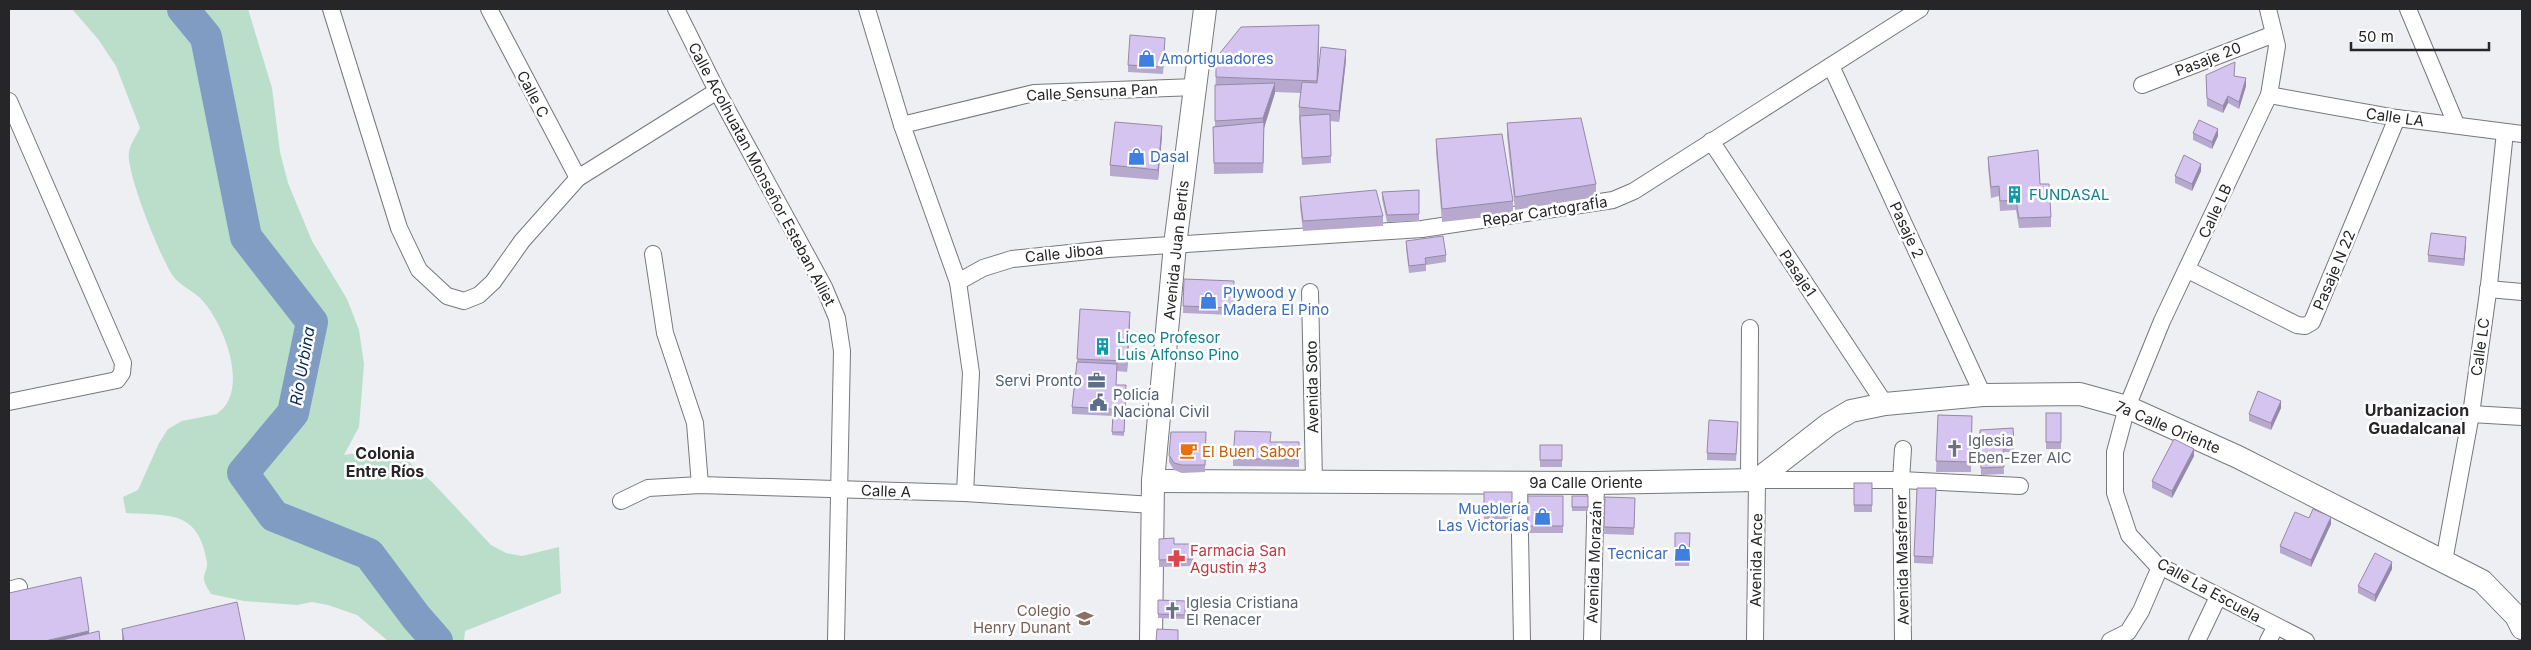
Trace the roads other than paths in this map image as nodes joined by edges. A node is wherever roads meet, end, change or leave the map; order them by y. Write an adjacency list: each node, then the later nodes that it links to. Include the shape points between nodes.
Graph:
1 (331, 9): 22 (street, via 399,228 419,270 447,296 464,301 479,295)
2 (488, 9): 22 (street, Calle C)
3 (676, 9): 13 (street, Calle Acolhuatan Monseñor Esteban Alliet)
4 (867, 9): 18 (street)
5 (1205, 9): 12 (street, Avenida Juan Bertis)
6 (1920, 9): 10 (street, Repar CartografÍa)
7 (2268, 9): 9 (street, Calle LB)
8 (2408, 9): 17 (street)
9 (2274, 34): 11 (street, Pasaje 20); 14 (street, Calle LB, via 2277,46)
10 (1831, 66): 21 (street, Repar CartografÍa); 31 (street, Pasaje 2)
11 (2142, 85)
12 (1196, 87): 18 (street, Calle Sensuna Pan, via 1034,93); 23 (street, Avenida Juan Bertis)
13 (717, 90): 22 (street); 46 (street, Calle Acolhuatan Monseñor Esteban Alliet, via 824,287 837,318 842,351)
14 (2269, 95): 16 (street, Calle LA); 25 (street, Calle LB)
15 (9, 101): 32 (street, via 123,363 117,380)
16 (2397, 118): 17 (street, Calle LA); 25 (street, Pasaje N 22, via 2312,322 2305,326 2297,325)
17 (2456, 124): 19 (street, Calle LA)
18 (902, 125): 26 (street)
19 (2505, 132): 20 (street, Calle LA); 27 (street, Calle LC)
20 (2522, 134)
21 (1711, 141): 23 (street, Repar CartografÍa, via 1613,200 1422,229); 33 (street, Pasaje1)
22 (578, 178)
23 (1175, 245): 26 (street, Calle Jiboa, via 1012,259 983,268); 40 (street, Avenida Juan Bertis)
24 (653, 254): 44 (street, via 665,332 695,423)
25 (2188, 270): 34 (street, Calle LB, via 2162,321)
26 (958, 282): 47 (street, via 971,373)
27 (2488, 289): 29 (street); 35 (street, Calle LC)
28 (1310, 292): 41 (street, Avenida Soto)
29 (2522, 292)
30 (1750, 328): 38 (street, Avenida Arce)
31 (1983, 395): 33 (street, 7a Calle Oriente); 34 (street, 7a Calle Oriente, via 2080,394)
32 (9, 402)
33 (1885, 404): 38 (street, 7a Calle Oriente, via 1851,411)
34 (2127, 407): 50 (street, 7a Calle Oriente, via 2238,457); 51 (street, Calle La Escuela, via 2115,452 2115,493 2129,535)
35 (2471, 414): 36 (street); 50 (street, Calle LC)
36 (2522, 417)
37 (1903, 449): 39 (street, Avenida Masferrer)
38 (1753, 480): 39 (street, 9a Calle Oriente); 43 (street, 9a Calle Oriente); 59 (street, Avenida Arce)
39 (1901, 480): 45 (street, 9a Calle Oriente); 60 (street, Avenida Masferrer)
40 (1153, 481): 41 (street, 9a Calle Oriente); 49 (street, Avenida Juan Bertis)
41 (1314, 482): 42 (street, 9a Calle Oriente)
42 (1519, 482): 43 (street, 9a Calle Oriente); 57 (street)
43 (1596, 483): 58 (street, Avenida Morazán)
44 (700, 485): 46 (street, Calle A); 48 (street, Calle A, via 648,488)
45 (2020, 486)
46 (839, 490): 47 (street, Calle A); 55 (street, Calle Acolhuatan Monseñor Esteban Alliet)
47 (965, 493): 49 (street, Calle A)
48 (621, 500)
49 (1152, 505): 56 (street, Avenida Juan Bertis)
50 (2444, 561): 54 (street, 7a Calle Oriente, via 2482,581 2516,616)
51 (2160, 567): 52 (street, Calle La Escuela); 61 (street, via 2128,632)
52 (2218, 597): 53 (street, Calle La Escuela); 62 (street)
53 (2276, 626): 63 (street); 64 (street, Calle La Escuela)
54 (2522, 628)
55 (836, 641)
56 (1151, 641)
57 (1522, 641)
58 (1592, 641)
59 (1755, 641)
60 (1903, 641)
61 (2110, 641)
62 (2197, 641)
63 (2268, 641)
64 (2306, 641)

